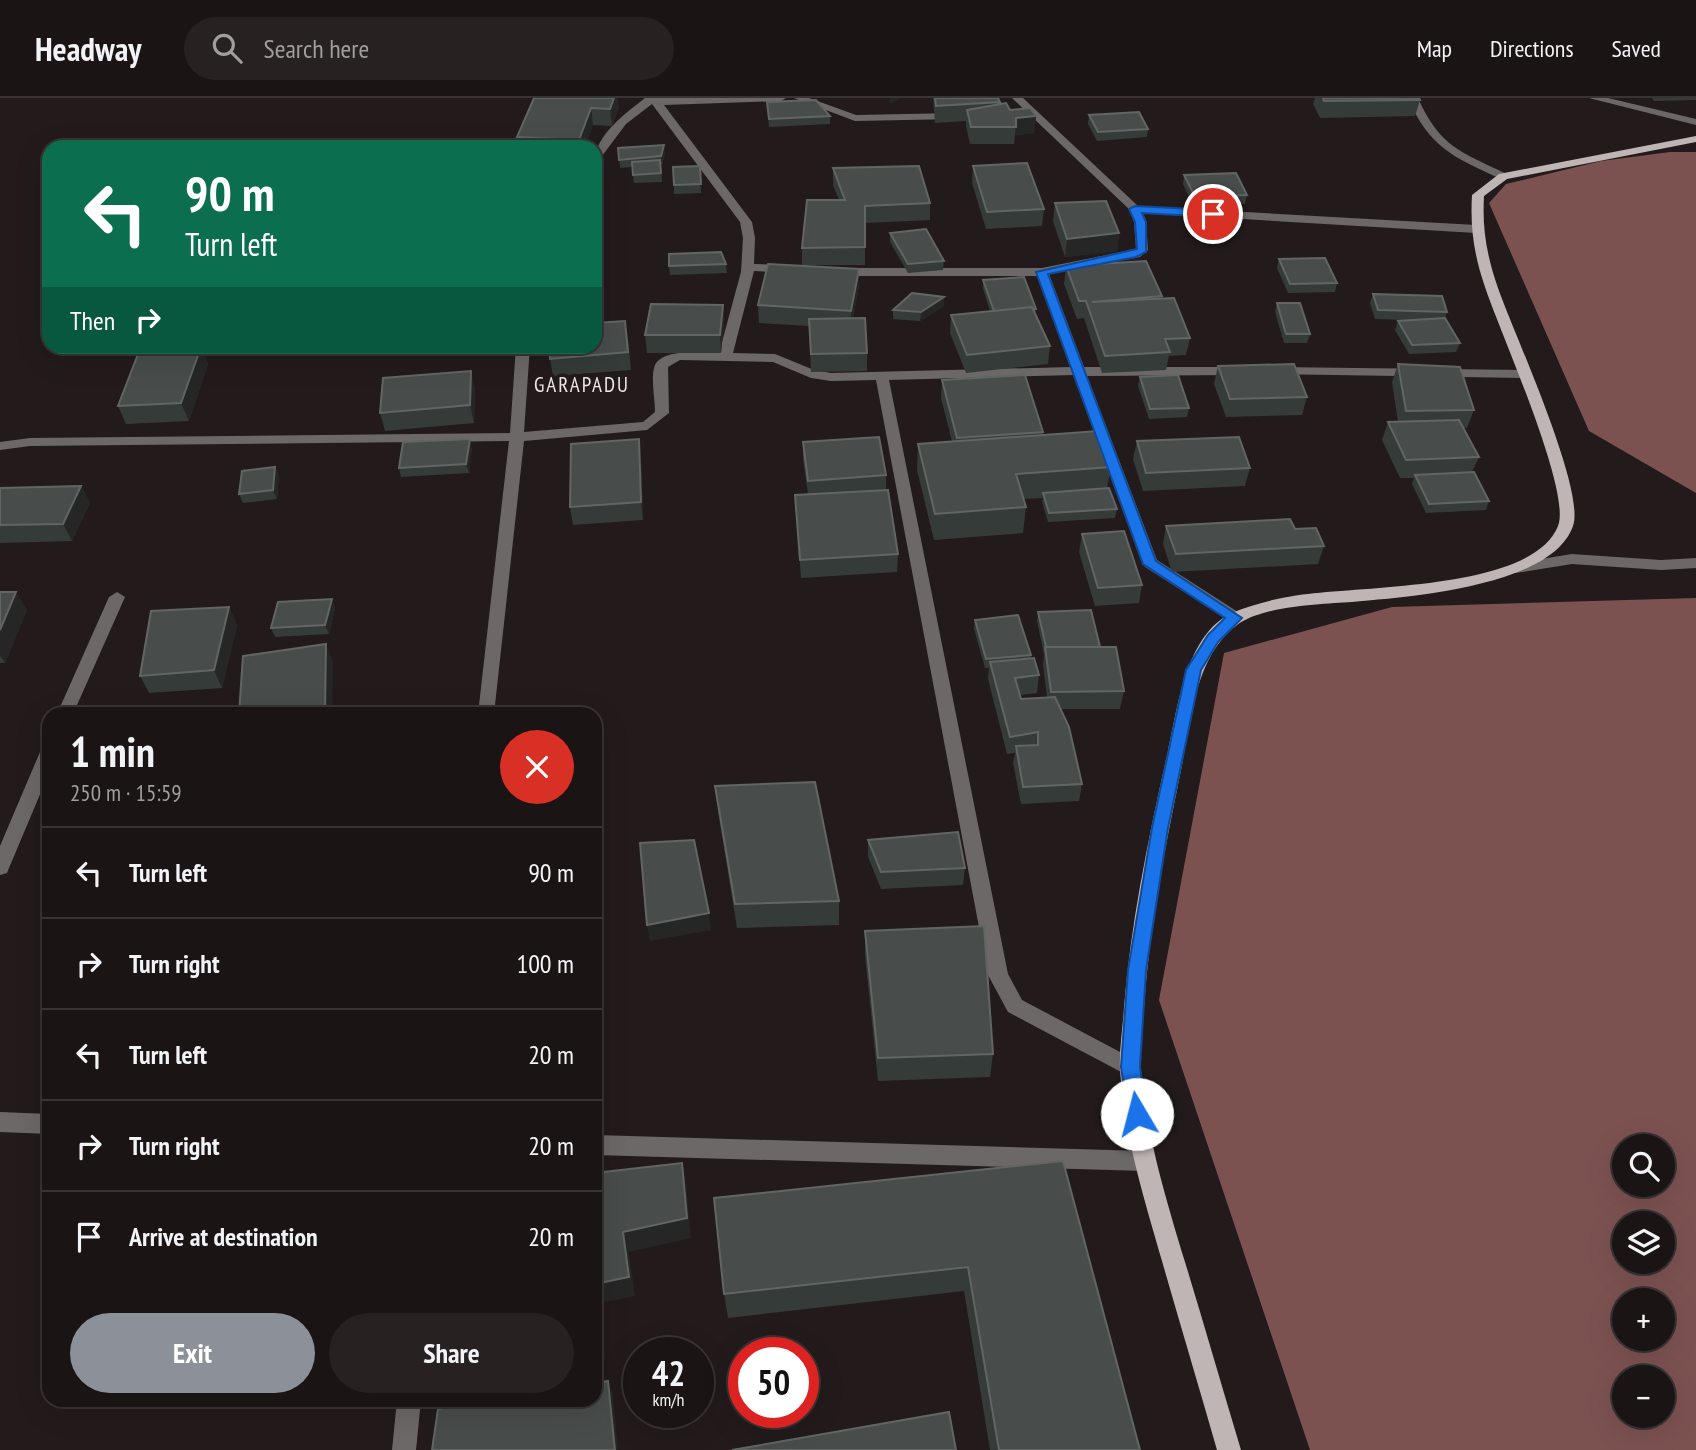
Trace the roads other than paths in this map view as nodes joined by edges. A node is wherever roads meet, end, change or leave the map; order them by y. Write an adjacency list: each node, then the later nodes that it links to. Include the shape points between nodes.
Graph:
1 (781, 98): 6 (street)
2 (799, 98): 9 (street, via 855,118)
3 (1017, 98): 8 (street)
4 (1413, 98): 13 (street, via 1439,145)
5 (1594, 98): 10 (street)
6 (654, 99): 12 (street, via 622,122); 16 (street, via 746,222)
7 (1020, 114): 8 (street)
8 (1034, 114): 14 (street)
9 (964, 116)
10 (1696, 122)
11 (1696, 139): 13 (main road)
12 (602, 149)
13 (1503, 176): 15 (main road, via 1478,195)
14 (1135, 209): 15 (street); 19 (street, via 1142,250)
15 (1476, 229): 23 (main road)
16 (748, 267): 17 (street); 21 (street)
17 (803, 270)
18 (817, 271): 19 (street)
19 (1042, 272): 22 (street)
20 (522, 354): 25 (street)
21 (725, 357): 24 (street, via 775,358 811,374 831,377); 25 (street, via 678,356 664,362 660,373 662,413 648,426)
22 (1079, 371): 23 (street); 24 (street); 30 (street, via 1150,564)
23 (1525, 374): 28 (main road, via 1568,504 1566,526 1549,550)
24 (882, 378): 35 (street, via 998,975 1015,1006)
25 (517, 437): 26 (street); 32 (street)
26 (0, 446)
27 (1696, 563): 28 (street, via 1572,559)
28 (1516, 568): 30 (main road, via 1472,581 1293,601)
29 (117, 597): 31 (street)
30 (1235, 618): 35 (main road, via 1213,638 1194,670 1160,828 1137,970)
31 (68, 707)
32 (487, 707)
33 (42, 769): 34 (street)
34 (0, 868)
35 (1130, 1067): 39 (main road)
36 (0, 1122): 37 (street)
37 (42, 1124)
38 (602, 1145): 39 (street)
39 (1144, 1161): 42 (main road)
40 (408, 1407): 41 (street)
41 (404, 1450)
42 (1229, 1450)

